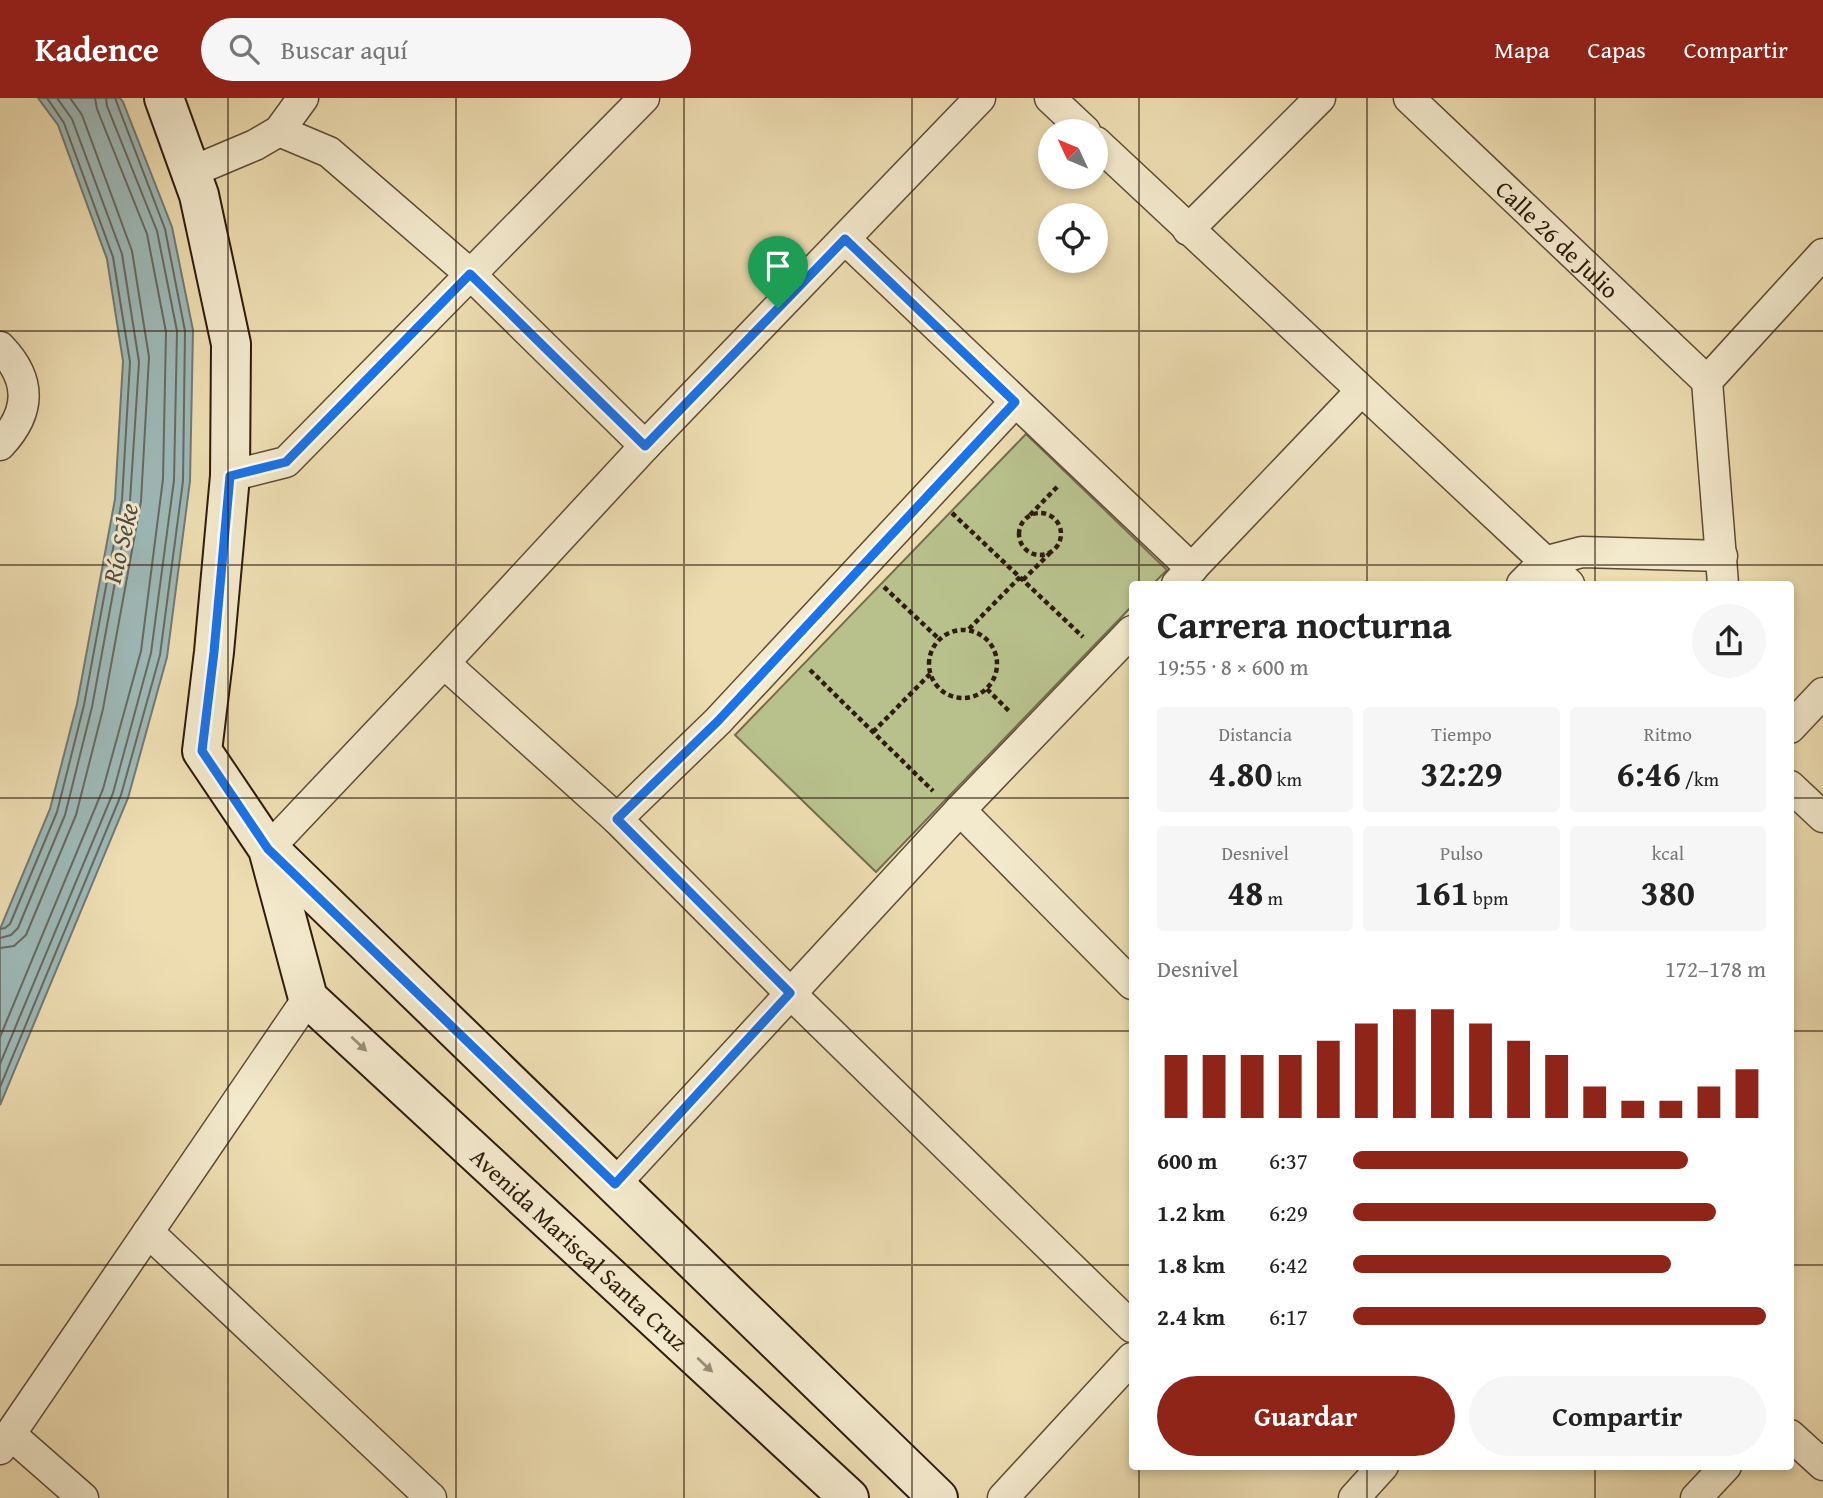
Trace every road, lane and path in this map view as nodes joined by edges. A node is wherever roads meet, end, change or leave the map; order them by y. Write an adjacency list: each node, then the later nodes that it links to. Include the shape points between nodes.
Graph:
1 (164, 98): 11 (street)
2 (303, 98): 9 (street)
3 (644, 98): 15 (street)
4 (980, 98): 13 (street)
5 (1050, 98): 8 (street)
6 (1320, 98): 12 (street)
7 (1409, 98): 17 (street, Calle 26 de Julio)
8 (1072, 119)
9 (279, 131): 11 (street); 15 (street, via 329,152)
10 (1108, 153): 12 (street)
11 (191, 172): 22 (street, via 231,344)
12 (1188, 230): 18 (street)
13 (845, 239): 19 (street); 21 (street)
14 (1823, 254): 17 (street)
15 (470, 274): 21 (street); 22 (street, via 286,462)
16 (0, 348): 20 (street, via 15,362 26,393)
17 (1707, 381): 28 (street)
18 (1361, 391): 27 (street); 29 (street)
19 (1015, 402): 29 (street); 50 (street, via 718,721)
20 (7, 438)
21 (645, 446): 38 (street)
22 (230, 476): 51 (street, via 202,751)
23 (1059, 484): 25 (path)
24 (951, 512): 30 (path)
25 (1024, 521): 26 (path, via 1020,534 1024,547 1044,555); 26 (path, via 1042,513 1054,518 1061,530)
26 (1056, 548): 30 (path)
27 (1544, 562): 28 (street, via 1582,552); 31 (street); 32 (street)
28 (1723, 570)
29 (1184, 577)
30 (1022, 579): 34 (path); 37 (path)
31 (1525, 581)
32 (1566, 581)
33 (880, 584): 36 (path)
34 (969, 630): 36 (path, via 949,632); 41 (path, via 983,635 997,654 995,677)
35 (1129, 634): 48 (street)
36 (939, 639): 40 (path, via 929,658)
37 (1093, 646)
38 (444, 663): 50 (street); 51 (street)
39 (804, 664): 45 (path)
40 (930, 674): 41 (path, via 939,689 958,698 970,698); 45 (path)
41 (987, 689): 43 (path)
42 (1823, 693): 44 (street)
43 (1020, 722)
44 (1794, 724)
45 (873, 732): 47 (path)
46 (1794, 790): 49 (street)
47 (935, 793)
48 (960, 810): 52 (street); 53 (street)
49 (1823, 817)
50 (617, 819): 53 (street)
51 (268, 849): 54 (street); 55 (street)
52 (1129, 981)
53 (790, 993): 55 (street); 57 (street)
54 (309, 998): 56 (street); 66 (street, Avenida Mariscal Santa Cruz, one-way to 66)
55 (615, 1184): 67 (street)
56 (148, 1232): 60 (street); 65 (street)
57 (1129, 1324)
58 (1129, 1361): 68 (street)
59 (1794, 1439): 61 (street)
60 (5, 1441): 64 (street)
61 (1823, 1465)
62 (1379, 1470): 69 (street)
63 (1722, 1470): 70 (street)
64 (83, 1498)
65 (431, 1498)
66 (849, 1498)
67 (938, 1498)
68 (1003, 1498)
69 (1354, 1498)
70 (1696, 1498)

